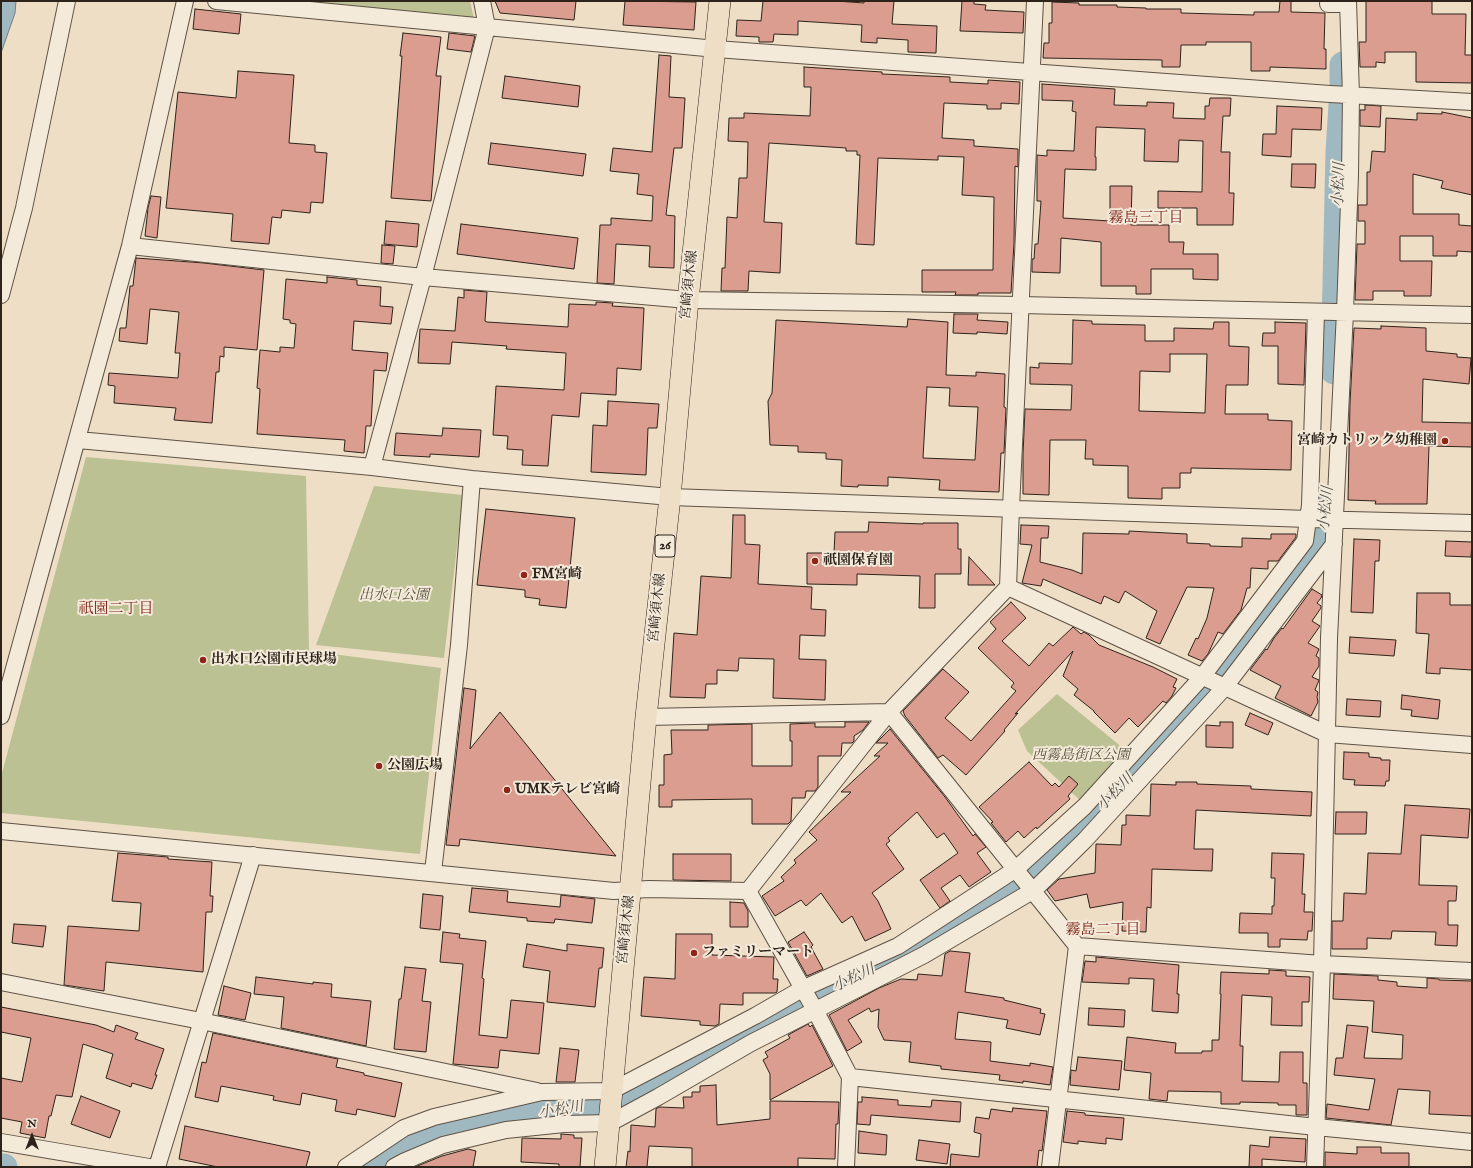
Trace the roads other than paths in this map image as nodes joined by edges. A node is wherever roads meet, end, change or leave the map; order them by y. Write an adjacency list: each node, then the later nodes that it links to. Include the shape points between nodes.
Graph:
1 (67, 1): 16 (street, via 24,208)
2 (185, 1): 14 (street)
3 (216, 1): 9 (street)
4 (482, 1): 9 (street)
5 (720, 1): 10 (main road, 宮崎須木線 / 26)
6 (1035, 1): 11 (street)
7 (1348, 3): 8 (street); 12 (street)
8 (1328, 4)
9 (487, 27): 10 (street); 15 (street)
10 (716, 49): 11 (street); 17 (main road, 宮崎須木線 / 26)
11 (1031, 72): 12 (street); 18 (street)
12 (1351, 96): 13 (street); 20 (street)
13 (1472, 102)
14 (130, 246): 15 (street); 22 (street)
15 (423, 277): 17 (street); 23 (street)
16 (1, 295)
17 (688, 300): 18 (street); 25 (main road, 宮崎須木線 / 26)
18 (1020, 305): 19 (street); 26 (street)
19 (1316, 312): 20 (street); 27 (street)
20 (1345, 312): 21 (street); 28 (street)
21 (1472, 315)
22 (78, 440): 23 (street); 35 (street)
23 (372, 467): 24 (street)
24 (472, 479): 25 (street); 42 (street, via 459,645)
25 (670, 497): 26 (street); 36 (main road, 宮崎須木線 / 26)
26 (1011, 508): 27 (street); 31 (street)
27 (1308, 519): 28 (street); 32 (street, via 1305,542)
28 (1335, 519): 29 (street); 30 (street)
29 (1472, 523)
30 (1334, 544): 33 (street); 37 (street)
31 (1008, 587): 32 (street); 34 (street)
32 (1204, 678): 33 (street); 41 (street, via 1085,806)
33 (1222, 687): 37 (street); 44 (street, via 1095,830)
34 (889, 712): 36 (street); 41 (street); 45 (street)
35 (1, 716)
36 (646, 717): 43 (main road, 宮崎須木線 / 26)
37 (1327, 734): 38 (street); 47 (street)
38 (1472, 745)
39 (1, 831): 40 (street)
40 (253, 855): 42 (street); 52 (street)
41 (1016, 869): 44 (street); 50 (street, via 898,946)
42 (433, 872): 43 (street, via 614,891)
43 (631, 889): 45 (street); 54 (main road, 宮崎須木線 / 26)
44 (1034, 890): 46 (street); 51 (street, via 924,955)
45 (748, 891): 50 (street)
46 (1077, 946): 47 (street); 56 (street)
47 (1322, 964): 48 (street); 58 (street)
48 (1472, 971)
49 (1, 982): 52 (street)
50 (802, 989): 51 (street); 54 (street)
51 (816, 1010): 53 (street); 57 (street, via 658,1097)
52 (201, 1021): 55 (street); 62 (street)
53 (850, 1077): 56 (street); 66 (street)
54 (611, 1091): 55 (street); 57 (main road, 宮崎須木線 / 26)
55 (542, 1092): 63 (street, via 434,1117 404,1128)
56 (1059, 1100): 58 (street); 67 (street)
57 (610, 1120): 64 (street, via 506,1130 443,1145); 65 (main road, 宮崎須木線 / 26)
58 (1316, 1127): 60 (street); 68 (street)
59 (1, 1142): 61 (street)
60 (1472, 1142)
61 (148, 1167)
62 (157, 1167)
63 (346, 1167)
64 (394, 1167)
65 (605, 1167)
66 (846, 1167)
67 (1050, 1167)
68 (1315, 1167)

